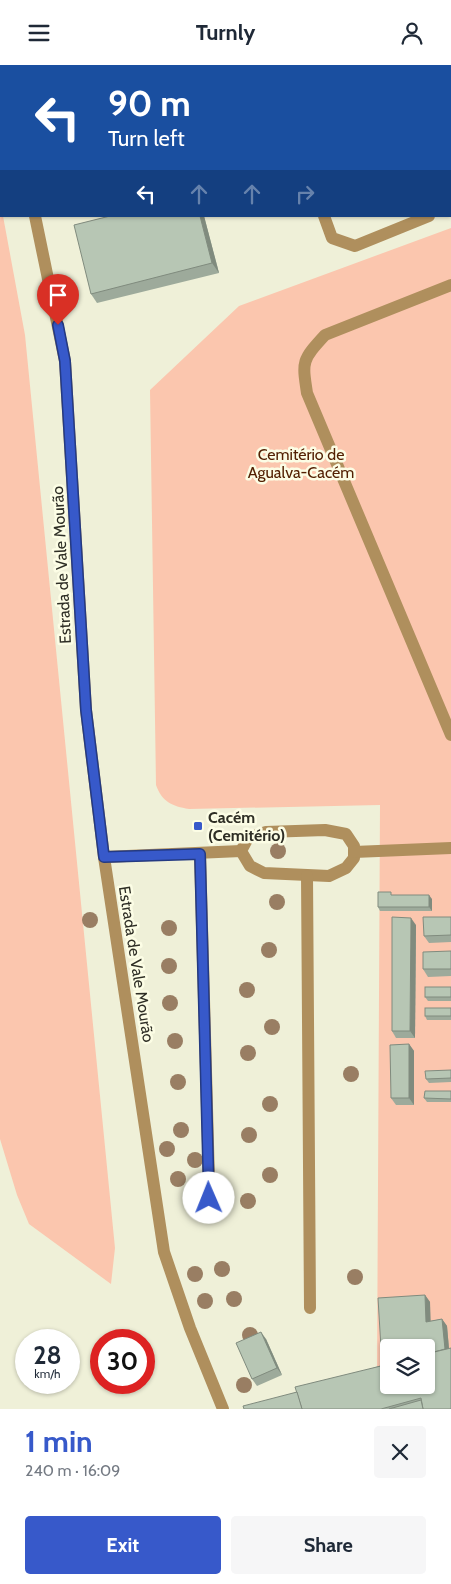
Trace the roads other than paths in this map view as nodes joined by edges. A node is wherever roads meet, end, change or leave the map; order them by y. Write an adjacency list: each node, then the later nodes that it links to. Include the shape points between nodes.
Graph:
1 (35, 217): 10 (street, Estrada de Vale Mourão, via 65,361 86,710)
2 (324, 217): 3 (street, via 332,238 355,246)
3 (428, 217)
4 (451, 285): 5 (street, via 325,335 312,349 303,368 307,393)
5 (451, 735)
6 (451, 848): 8 (street)
7 (241, 851): 8 (street, via 248,838 266,832 325,830 346,834); 9 (street); 11 (street, via 250,866 264,873)
8 (354, 852): 11 (street, via 354,858 346,869 329,876)
9 (200, 854): 10 (street); 12 (street)
10 (104, 857): 14 (street, Estrada de Vale Mourão, via 164,1252)
11 (307, 876): 13 (street)
12 (210, 1217)
13 (310, 1308)
14 (223, 1409)

